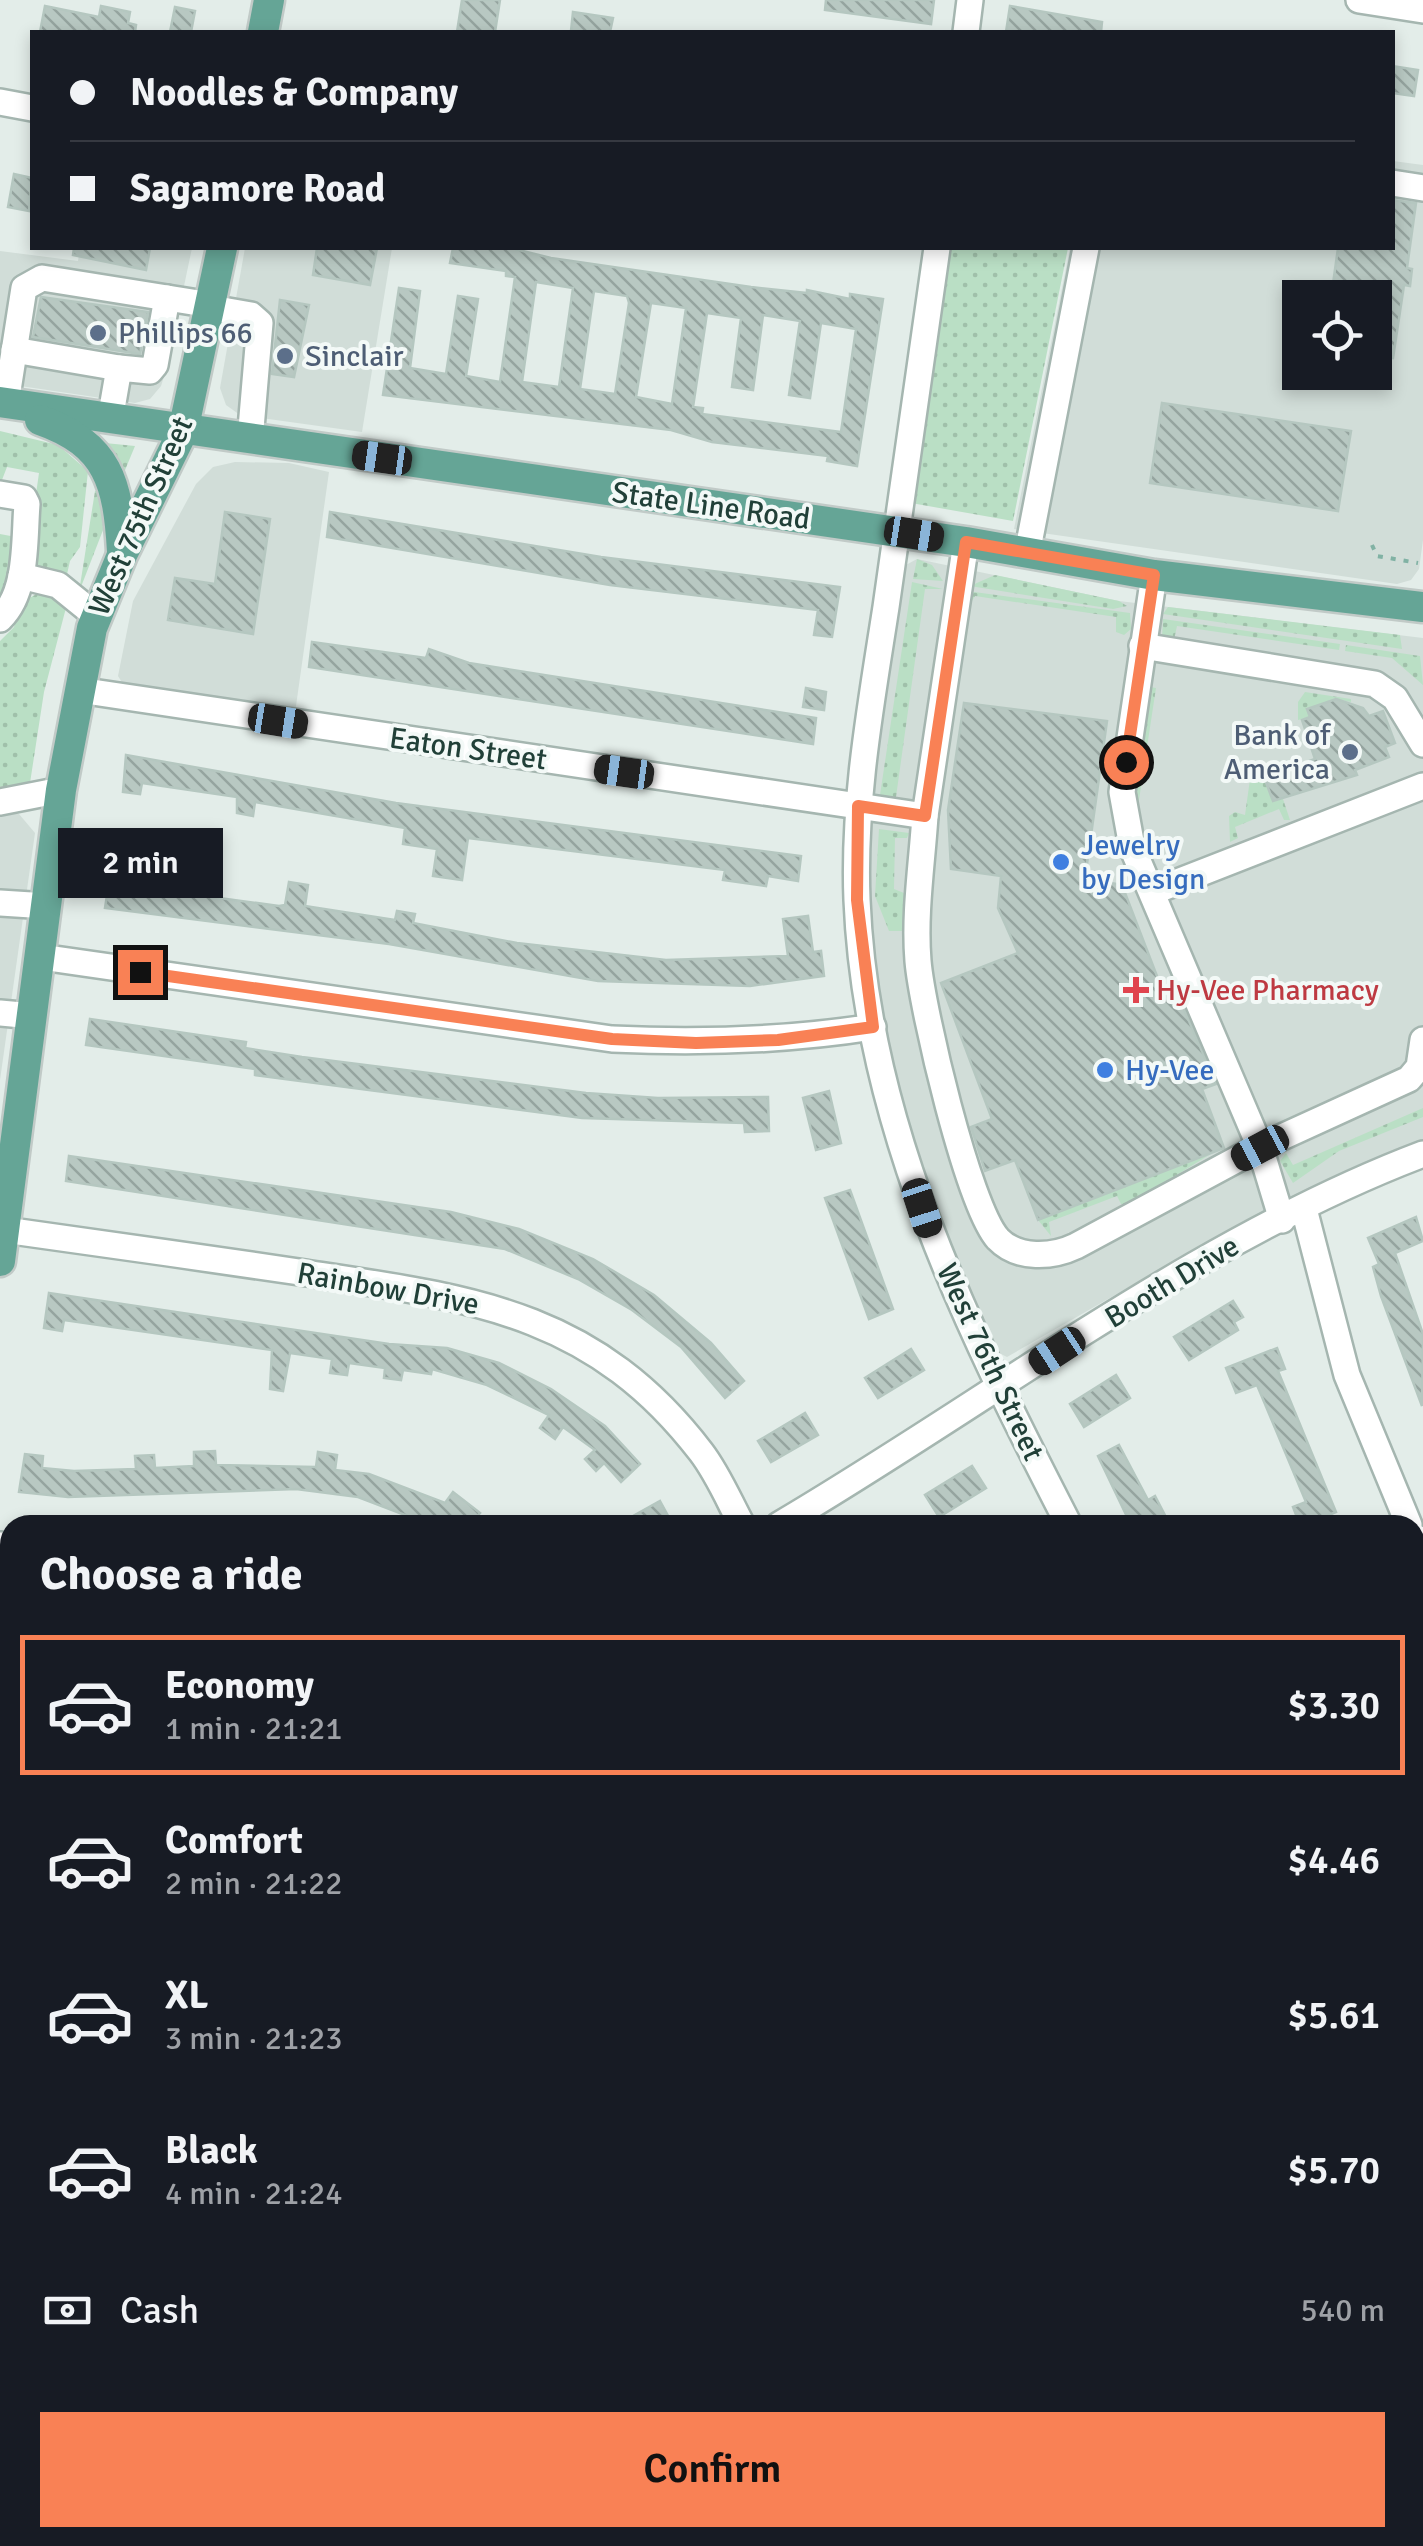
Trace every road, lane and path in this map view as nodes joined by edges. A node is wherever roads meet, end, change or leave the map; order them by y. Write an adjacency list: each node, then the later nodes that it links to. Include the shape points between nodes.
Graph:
1 (269, 0): 5 (main road)
2 (970, 0): 6 (street)
3 (1359, 0): 4 (street)
4 (1423, 10)
5 (263, 30)
6 (966, 30)
7 (0, 102): 8 (street)
8 (30, 108)
9 (1395, 184): 10 (street)
10 (1423, 188)
11 (222, 250): 15 (main road, West 75th Street)
12 (932, 250): 23 (street, West 76th Street)
13 (1086, 250): 27 (street)
14 (166, 298): 15 (street); 16 (street, via 32,281 24,288); 17 (street, via 155,365 150,372)
15 (211, 306): 20 (main road, West 75th Street); 21 (street, via 260,323)
16 (14, 350): 17 (street); 18 (street)
17 (119, 368): 19 (street)
18 (7, 404): 19 (main road, State Line Road); 26 (main road, via 79,437 99,458 118,501)
19 (110, 420): 20 (main road, State Line Road)
20 (183, 430): 21 (main road, State Line Road); 26 (main road, West 75th Street)
21 (250, 440): 23 (main road, State Line Road)
22 (0, 494): 30 (street, via 27,504)
23 (897, 532): 24 (main road, State Line Road); 40 (street, West 76th Street)
24 (966, 542): 27 (main road, State Line Road); 41 (street)
25 (1372, 545): 28 (path, via 1376,556)
26 (122, 554): 32 (main road, West 75th Street)
27 (1027, 554): 29 (main road, State Line Road)
28 (1418, 563)
29 (1154, 575): 31 (main road, State Line Road); 34 (street)
30 (20, 576): 32 (street, via 58,584); 33 (street)
31 (1423, 607)
32 (94, 615): 35 (main road, West 75th Street)
33 (0, 619)
34 (1142, 646): 36 (street, via 1368,681 1396,698); 42 (street, via 1122,792 1132,846)
35 (78, 690): 38 (main road, West 75th Street); 40 (street, Eaton Street)
36 (1423, 744)
37 (1423, 786): 42 (street)
38 (60, 790): 39 (street); 44 (main road, West 75th Street)
39 (0, 802)
40 (858, 806): 41 (street, Eaton Street); 48 (street, West 76th Street, via 857,900)
41 (925, 816): 50 (street, via 920,976 955,1132 1002,1242 1048,1256 1064,1252)
42 (1152, 892): 50 (street)
43 (0, 902): 44 (street)
44 (47, 906): 45 (main road, West 75th Street)
45 (41, 957): 47 (main road, West 75th Street); 48 (street, via 612,1039 778,1040)
46 (0, 1012): 47 (street)
47 (33, 1016): 51 (main road, West 75th Street)
48 (873, 1027): 56 (street, West 76th Street, via 933,1240)
49 (1423, 1040): 50 (street, via 1419,1067 1409,1078)
50 (1260, 1148): 53 (street)
51 (7, 1152): 54 (main road, West 75th Street)
52 (1423, 1154): 53 (street, Booth Drive)
53 (1293, 1214): 56 (street, Booth Drive); 60 (street, via 1347,1374)
54 (5, 1230): 55 (main road, West 75th Street); 57 (street, Rainbow Drive, via 454,1295 531,1318 621,1371 666,1411 704,1455)
55 (0, 1261)
56 (999, 1389): 58 (street, Booth Drive); 59 (street, West 76th Street)
57 (737, 1515)
58 (794, 1515)
59 (1064, 1515)
60 (1406, 1515)

